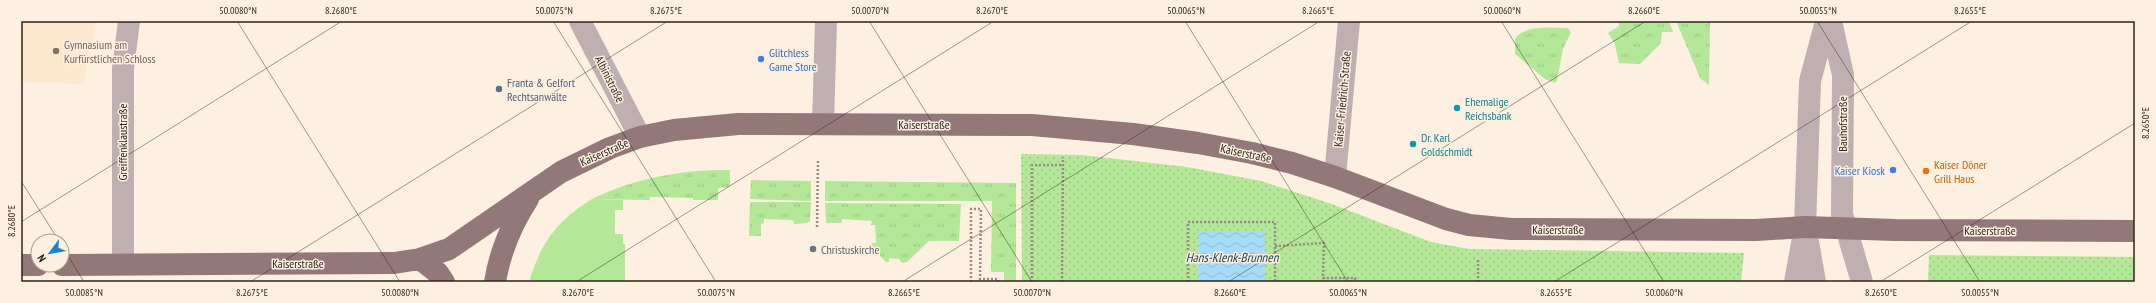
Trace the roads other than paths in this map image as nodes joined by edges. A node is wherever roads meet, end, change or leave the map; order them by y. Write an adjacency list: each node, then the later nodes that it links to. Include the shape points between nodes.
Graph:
1 (129, 21): 15 (street, Greiffenklaustraße, via 123,69)
2 (580, 21): 8 (street, Albinistraße)
3 (826, 21): 7 (street)
4 (1349, 21): 9 (street, Kaiser-Friedrich-Straße)
5 (1826, 21): 11 (street, via 1810,81)
6 (1831, 21): 12 (street, Bauhofstraße, via 1843,75 1842,189)
7 (823, 124): 8 (main road, Kaiserstraße, via 705,126); 9 (main road, Kaiserstraße, via 1032,125 1133,134 1252,153)
8 (640, 137): 10 (main road, Kaiserstraße, via 586,159 561,172)
9 (1335, 177): 11 (main road, Kaiserstraße, via 1446,219 1476,226 1511,229 1756,230)
10 (533, 192): 14 (main road, Kaiserstraße, via 449,249); 18 (main road, via 510,230 502,250)
11 (1805, 227): 12 (main road, Kaiserstraße); 19 (street); 20 (street)
12 (1845, 228): 13 (main road, Kaiserstraße); 21 (street)
13 (2135, 231)
14 (420, 259): 15 (main road, Kaiserstraße, via 394,263); 17 (main road, via 438,273)
15 (123, 264): 16 (main road, Kaiserstraße)
16 (70, 265)
17 (444, 282)
18 (495, 282)
19 (1795, 282)
20 (1815, 282)
21 (1862, 282)

